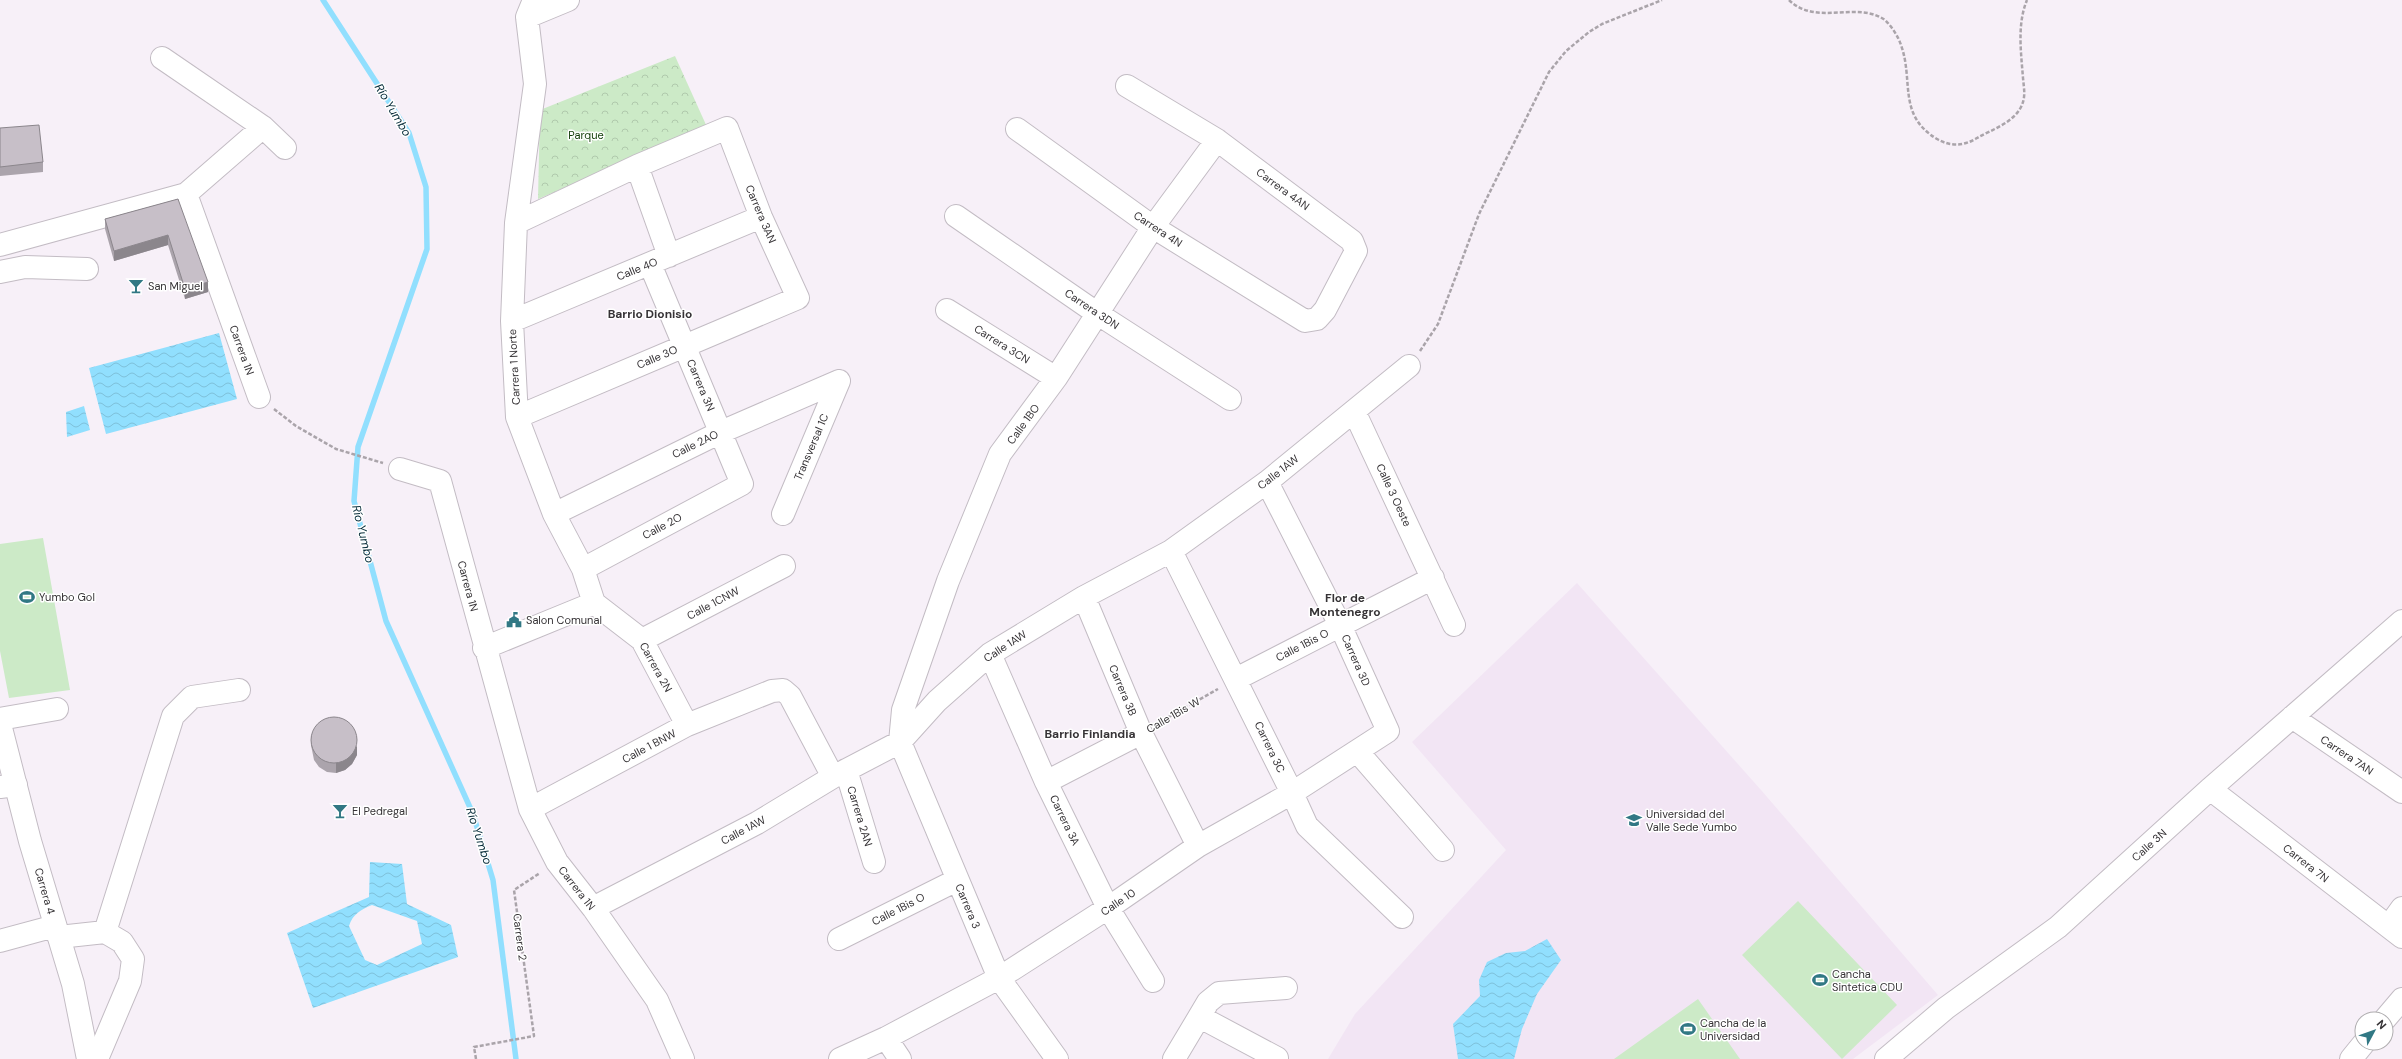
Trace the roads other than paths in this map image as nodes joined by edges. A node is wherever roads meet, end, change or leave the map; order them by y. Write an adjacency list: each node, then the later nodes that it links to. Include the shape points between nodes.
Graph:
1 (568, 0): 2 (street)
2 (530, 8): 13 (street, Carrera 1 Norte, via 535,84)
3 (162, 58): 5 (street)
4 (1127, 86): 7 (street, Carrera 4AN)
5 (263, 127): 8 (street); 10 (street)
6 (1017, 129): 14 (street, Carrera 4N)
7 (1217, 140): 14 (street, Calle 1BO); 23 (street, Carrera 4AN, via 1352,241 1356,251 1325,310 1317,318)
8 (285, 148)
9 (636, 166): 12 (street, Carrera 3AN, via 727,128); 13 (street); 16 (street, Carrera 3N)
10 (186, 194): 15 (street); 28 (street, Carrera 1N)
11 (956, 216): 21 (street, Carrera 3DN)
12 (761, 217): 16 (street, Calle 4O); 19 (street, Carrera 3AN)
13 (516, 223): 22 (street, Carrera 1 Norte)
14 (1153, 227): 21 (street, Calle 1BO); 23 (street, Carrera 4N)
15 (0, 245)
16 (660, 260): 22 (street, Calle 4O); 24 (street, Carrera 3N)
17 (87, 269): 18 (street, via 25,267)
18 (0, 272)
19 (798, 298): 24 (street, Calle 3O)
20 (947, 310): 26 (street, Carrera 3CN)
21 (1098, 314): 26 (street, Calle 1BO); 29 (street, Carrera 3DN)
22 (512, 321): 31 (street, Carrera 1 Norte)
23 (1305, 321)
24 (684, 345): 31 (street, Calle 3O); 32 (street, Carrera 3N)
25 (1409, 366): 30 (street, Calle 1AW)
26 (1056, 378): 60 (street, Calle 1BO, via 1000,454 948,581 903,710)
27 (839, 381): 32 (street, Calle 2AO); 37 (street, Transversal 1C)
28 (259, 397)
29 (1230, 399)
30 (1354, 411): 34 (street, Calle 1AW); 41 (street, Calle 3 Oeste)
31 (517, 417): 36 (street, Carrera 1 Norte)
32 (721, 432): 35 (street, Carrera 3N); 36 (street, Calle 2AO)
33 (400, 469): 48 (street, Carrera 1N, via 440,481)
34 (1267, 482): 38 (street, Calle 1AW); 45 (street, Carrera 3D)
35 (742, 484): 40 (street, Calle 2O)
36 (554, 514): 40 (street, Carrera 1 Norte)
37 (784, 514)
38 (1171, 551): 42 (street, Calle 1AW); 50 (street, Carrera 3C)
39 (784, 566): 47 (street, Calle 1CNW)
40 (583, 569): 43 (street, Carrera 1 Norte)
41 (1433, 578): 45 (street, Calle 1Bis O); 46 (street)
42 (1084, 597): 49 (street, Calle 1AW); 59 (street, Carrera 3B)
43 (594, 603): 47 (street, Carrera 2N); 48 (street)
44 (2402, 621): 54 (street, Calle 3N)
45 (1340, 625): 50 (street, Calle 1Bis O); 58 (street, Carrera 3D)
46 (1454, 625)
47 (642, 640): 57 (street, Carrera 2N)
48 (484, 648): 68 (street, Carrera 1N)
49 (990, 654): 60 (street, Calle 1AW, via 937,700); 63 (street, Carrera 3A)
50 (1236, 679): 66 (street, Carrera 3C)
51 (238, 690): 78 (street, via 192,697 173,716)
52 (772, 691): 57 (street, Calle 1 BNW); 62 (street, Carrera 2AN, via 783,690 790,696)
53 (57, 709): 55 (street)
54 (2292, 717): 65 (street, Calle 3N); 67 (street, Carrera 7AN)
55 (0, 719)
56 (0, 724): 64 (street, Carrera 4)
57 (687, 725): 68 (street, Calle 1 BNW)
58 (1388, 731): 61 (street, Calle 10)
59 (1141, 733): 63 (street, Calle 1Bis W); 69 (street, Carrera 3B)
60 (900, 742): 62 (street, Calle 1AW); 72 (street, Carrera 3)
61 (1357, 750): 66 (street, Calle 10); 70 (street)
62 (839, 774): 71 (street, Carrera 2AN); 73 (street, Calle 1AW, via 757,823)
63 (1046, 782): 74 (street, Carrera 3A)
64 (8, 786): 77 (street, Carrera 4)
65 (2210, 789): 79 (street, Carrera 7N); 98 (street, Calle 3N, via 2058,927 1946,1008)
66 (1292, 792): 69 (street, Calle 10); 76 (street, Carrera 3C, via 1307,826)
67 (2402, 792)
68 (530, 809): 73 (street, Carrera 1N, via 557,862)
69 (1198, 846): 74 (street, Calle 10)
70 (1443, 850)
71 (874, 862)
72 (957, 880): 80 (street, Calle 1Bis O); 82 (street, Carrera 3)
73 (593, 908): 93 (street, Carrera 1N, via 657,1000)
74 (1108, 908): 82 (street, Calle 10); 83 (street, Carrera 3A)
75 (2402, 908): 79 (street)
76 (1402, 917)
77 (57, 931): 78 (street); 81 (street); 91 (street, Carrera 4, via 73,984)
78 (105, 932): 92 (street, via 122,942 133,959 130,981)
79 (2395, 932)
80 (839, 939)
81 (0, 941)
82 (999, 978): 88 (street, Calle 10); 96 (street, Carrera 3)
83 (1153, 981)
84 (1286, 988): 87 (street, via 1218,993 1208,1002)
85 (2402, 999): 86 (street)
86 (2392, 1011)
87 (1200, 1017): 90 (street); 97 (street)
88 (886, 1038): 94 (street, Calle 10); 95 (street)
89 (2358, 1051): 99 (street)
90 (1277, 1058)
91 (88, 1059)
92 (97, 1059)
93 (683, 1059)
94 (840, 1059)
95 (900, 1059)
96 (1057, 1059)
97 (1174, 1059)
98 (1886, 1059)
99 (2351, 1059)

